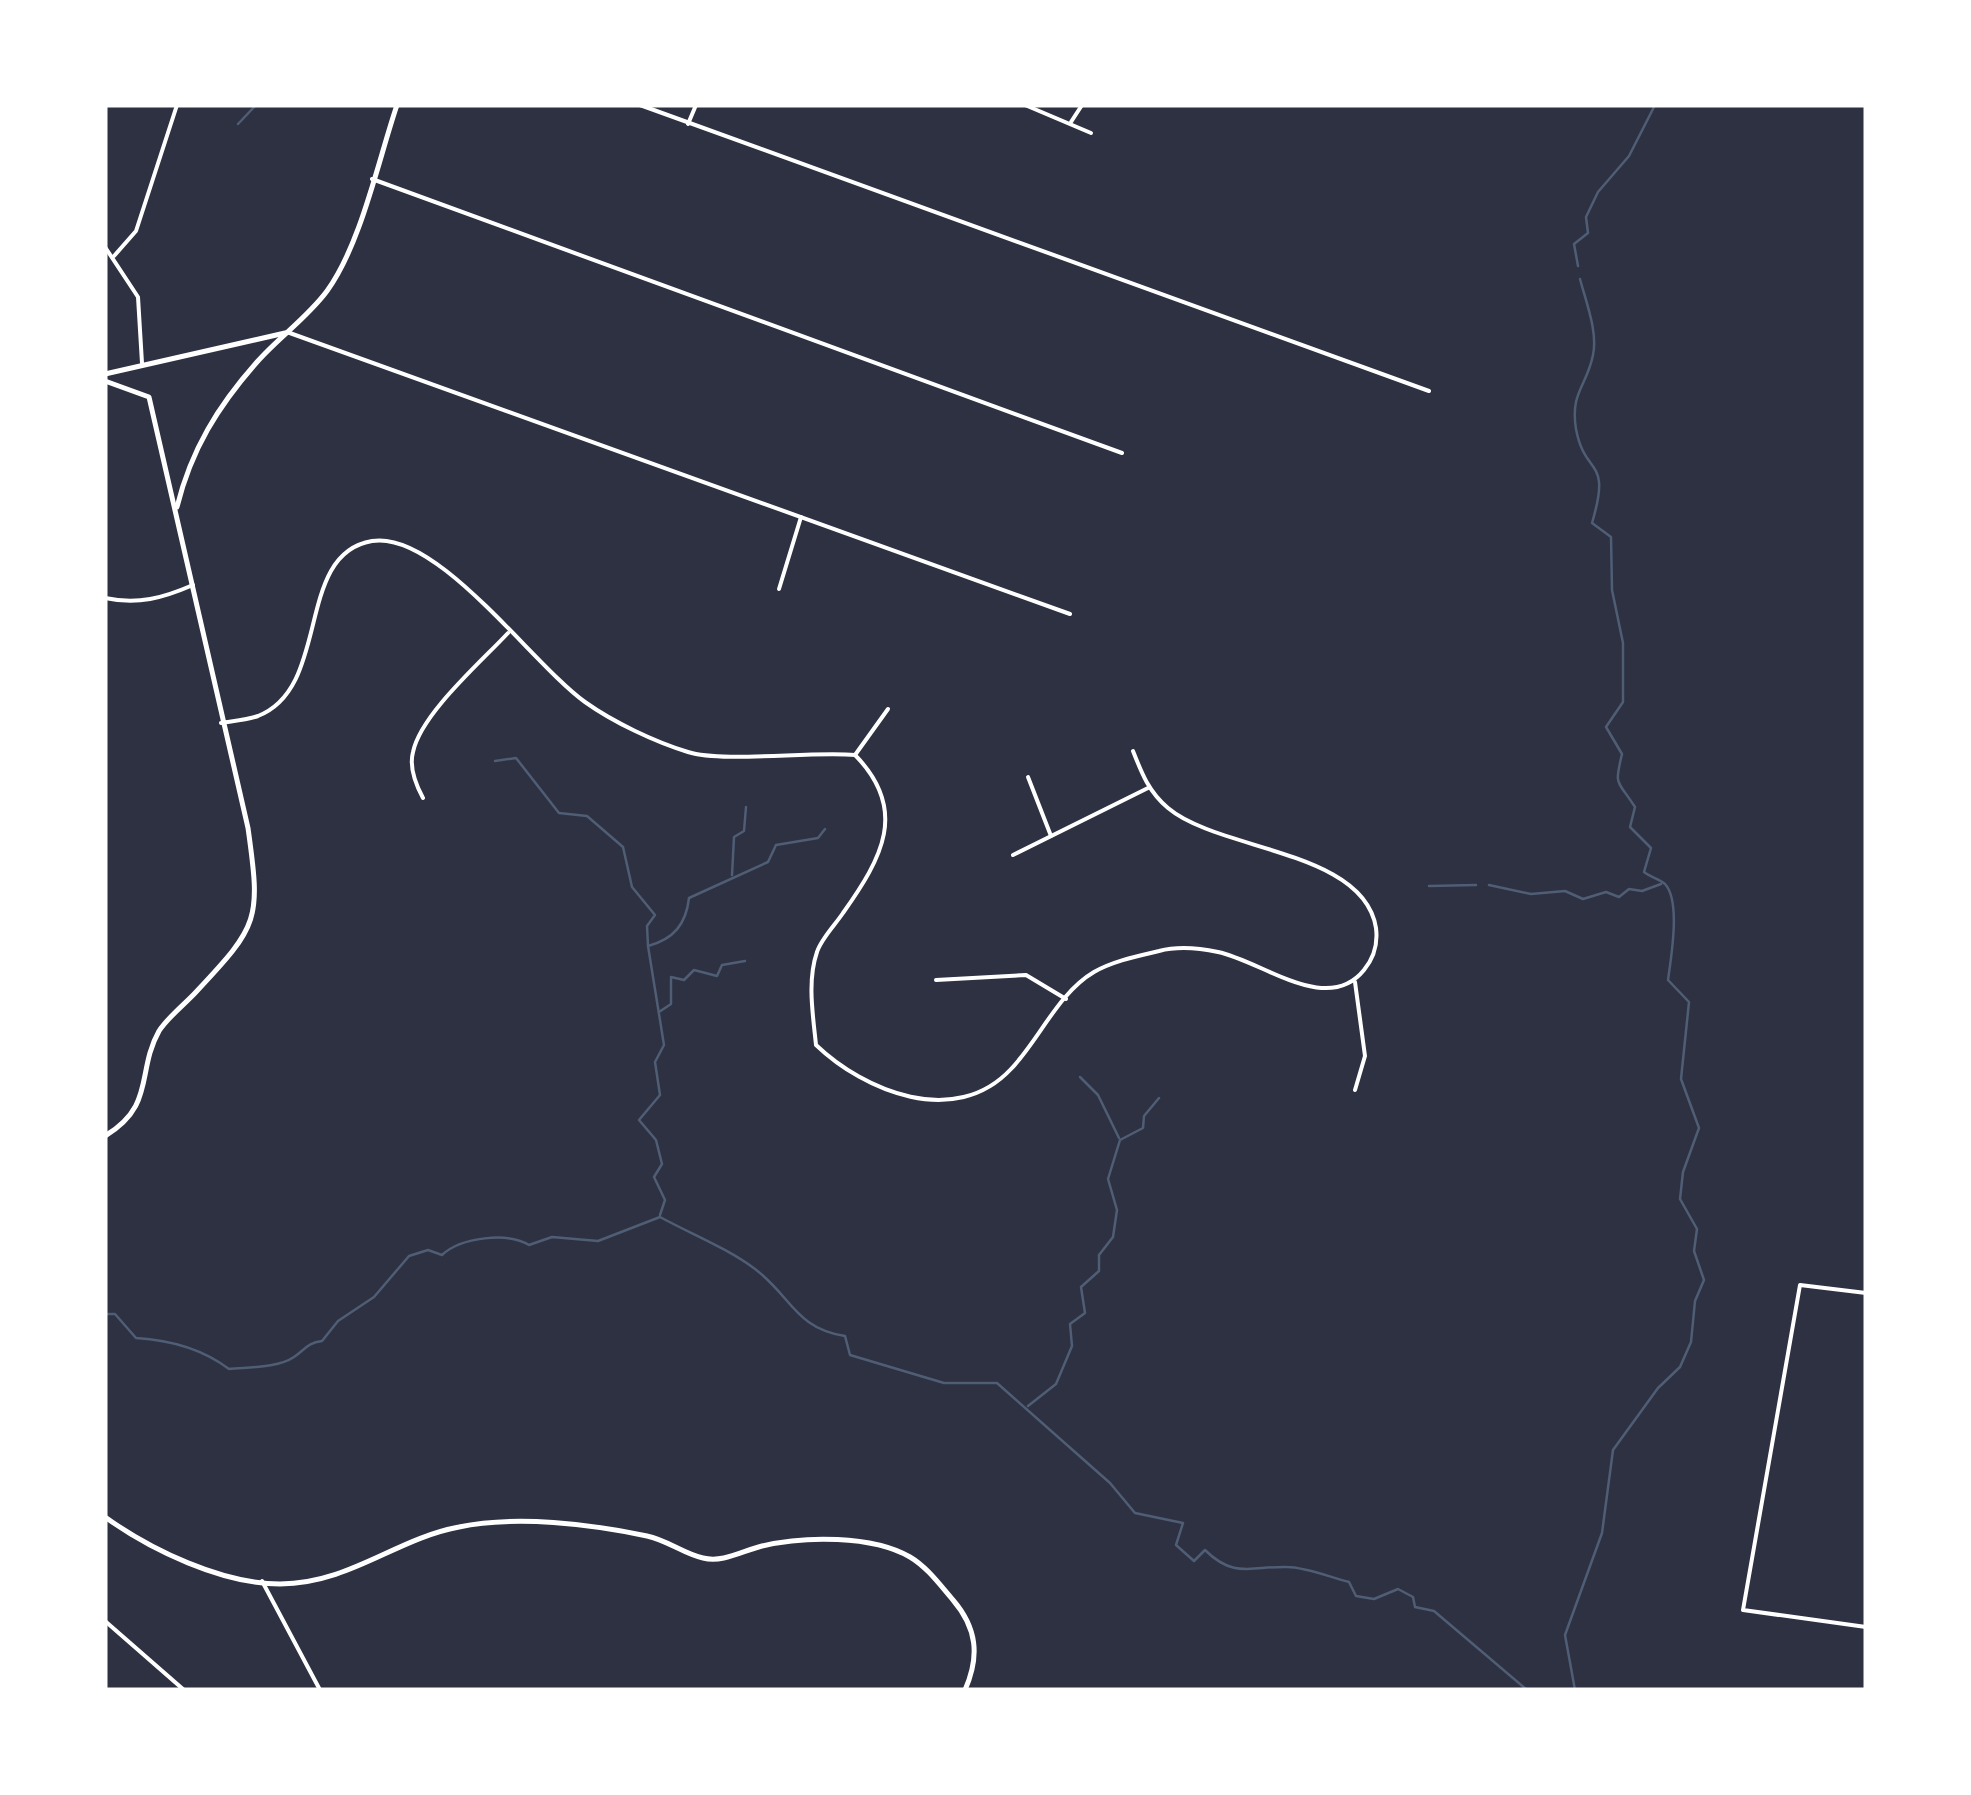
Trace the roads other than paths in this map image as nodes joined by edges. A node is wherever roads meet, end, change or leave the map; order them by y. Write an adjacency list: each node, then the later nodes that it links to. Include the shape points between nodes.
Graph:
1 (177, 105): 12 (street, via 136,231)
2 (397, 105): 10 (street)
3 (640, 105): 8 (street)
4 (696, 105): 8 (street)
5 (1025, 105): 7 (street)
6 (1082, 105): 7 (street)
7 (1071, 122): 9 (street)
8 (688, 124): 16 (street)
9 (1092, 133)
10 (372, 178): 13 (street, via 328,289); 17 (street)
11 (105, 247): 12 (street)
12 (114, 256): 14 (street, via 138,296)
13 (288, 332): 14 (street); 18 (street, via 205,429); 19 (street)
14 (142, 363): 15 (street)
15 (105, 377): 18 (street, via 148,397)
16 (1429, 390)
17 (1122, 454)
18 (176, 509): 20 (street)
19 (801, 517): 21 (street); 23 (street)
20 (193, 585): 22 (street, via 160,599); 26 (street)
21 (779, 589)
22 (105, 598)
23 (1070, 614)
24 (508, 633): 26 (street, via 450,571 415,548 371,541 334,563 288,694 260,716); 28 (street, via 586,703 690,753); 31 (street, via 452,693 412,752)
25 (888, 709): 28 (street)
26 (221, 723): 38 (street, via 257,893 244,940 159,1032 128,1122)
27 (1133, 751): 30 (street)
28 (855, 755): 36 (street, via 879,779 883,841 870,874 817,950 811,994 816,1045 845,1073 892,1095 937,1100 975,1092 1010,1072)
29 (1028, 778): 32 (street)
30 (1148, 788): 32 (street); 35 (street, via 1171,811 1337,876 1366,900 1376,929 1374,958)
31 (423, 798)
32 (1050, 836): 33 (street)
33 (1013, 855)
34 (936, 980): 36 (street, via 1026,975)
35 (1354, 982): 36 (street, via 1322,989 1222,953 1174,947 1093,972); 37 (street, via 1365,1056)
36 (1066, 999)
37 (1355, 1090)
38 (105, 1136)
39 (1866, 1293): 43 (street, via 1800,1285 1742,1610)
40 (105, 1517): 41 (street, via 219,1573)
41 (262, 1581): 45 (street); 46 (street, via 280,1584 358,1570 425,1537 491,1522 649,1536 720,1560 790,1542 878,1544 918,1564 961,1609 976,1652)
42 (105, 1621): 44 (street)
43 (1866, 1626)
44 (184, 1690)
45 (320, 1690)
46 (966, 1690)

